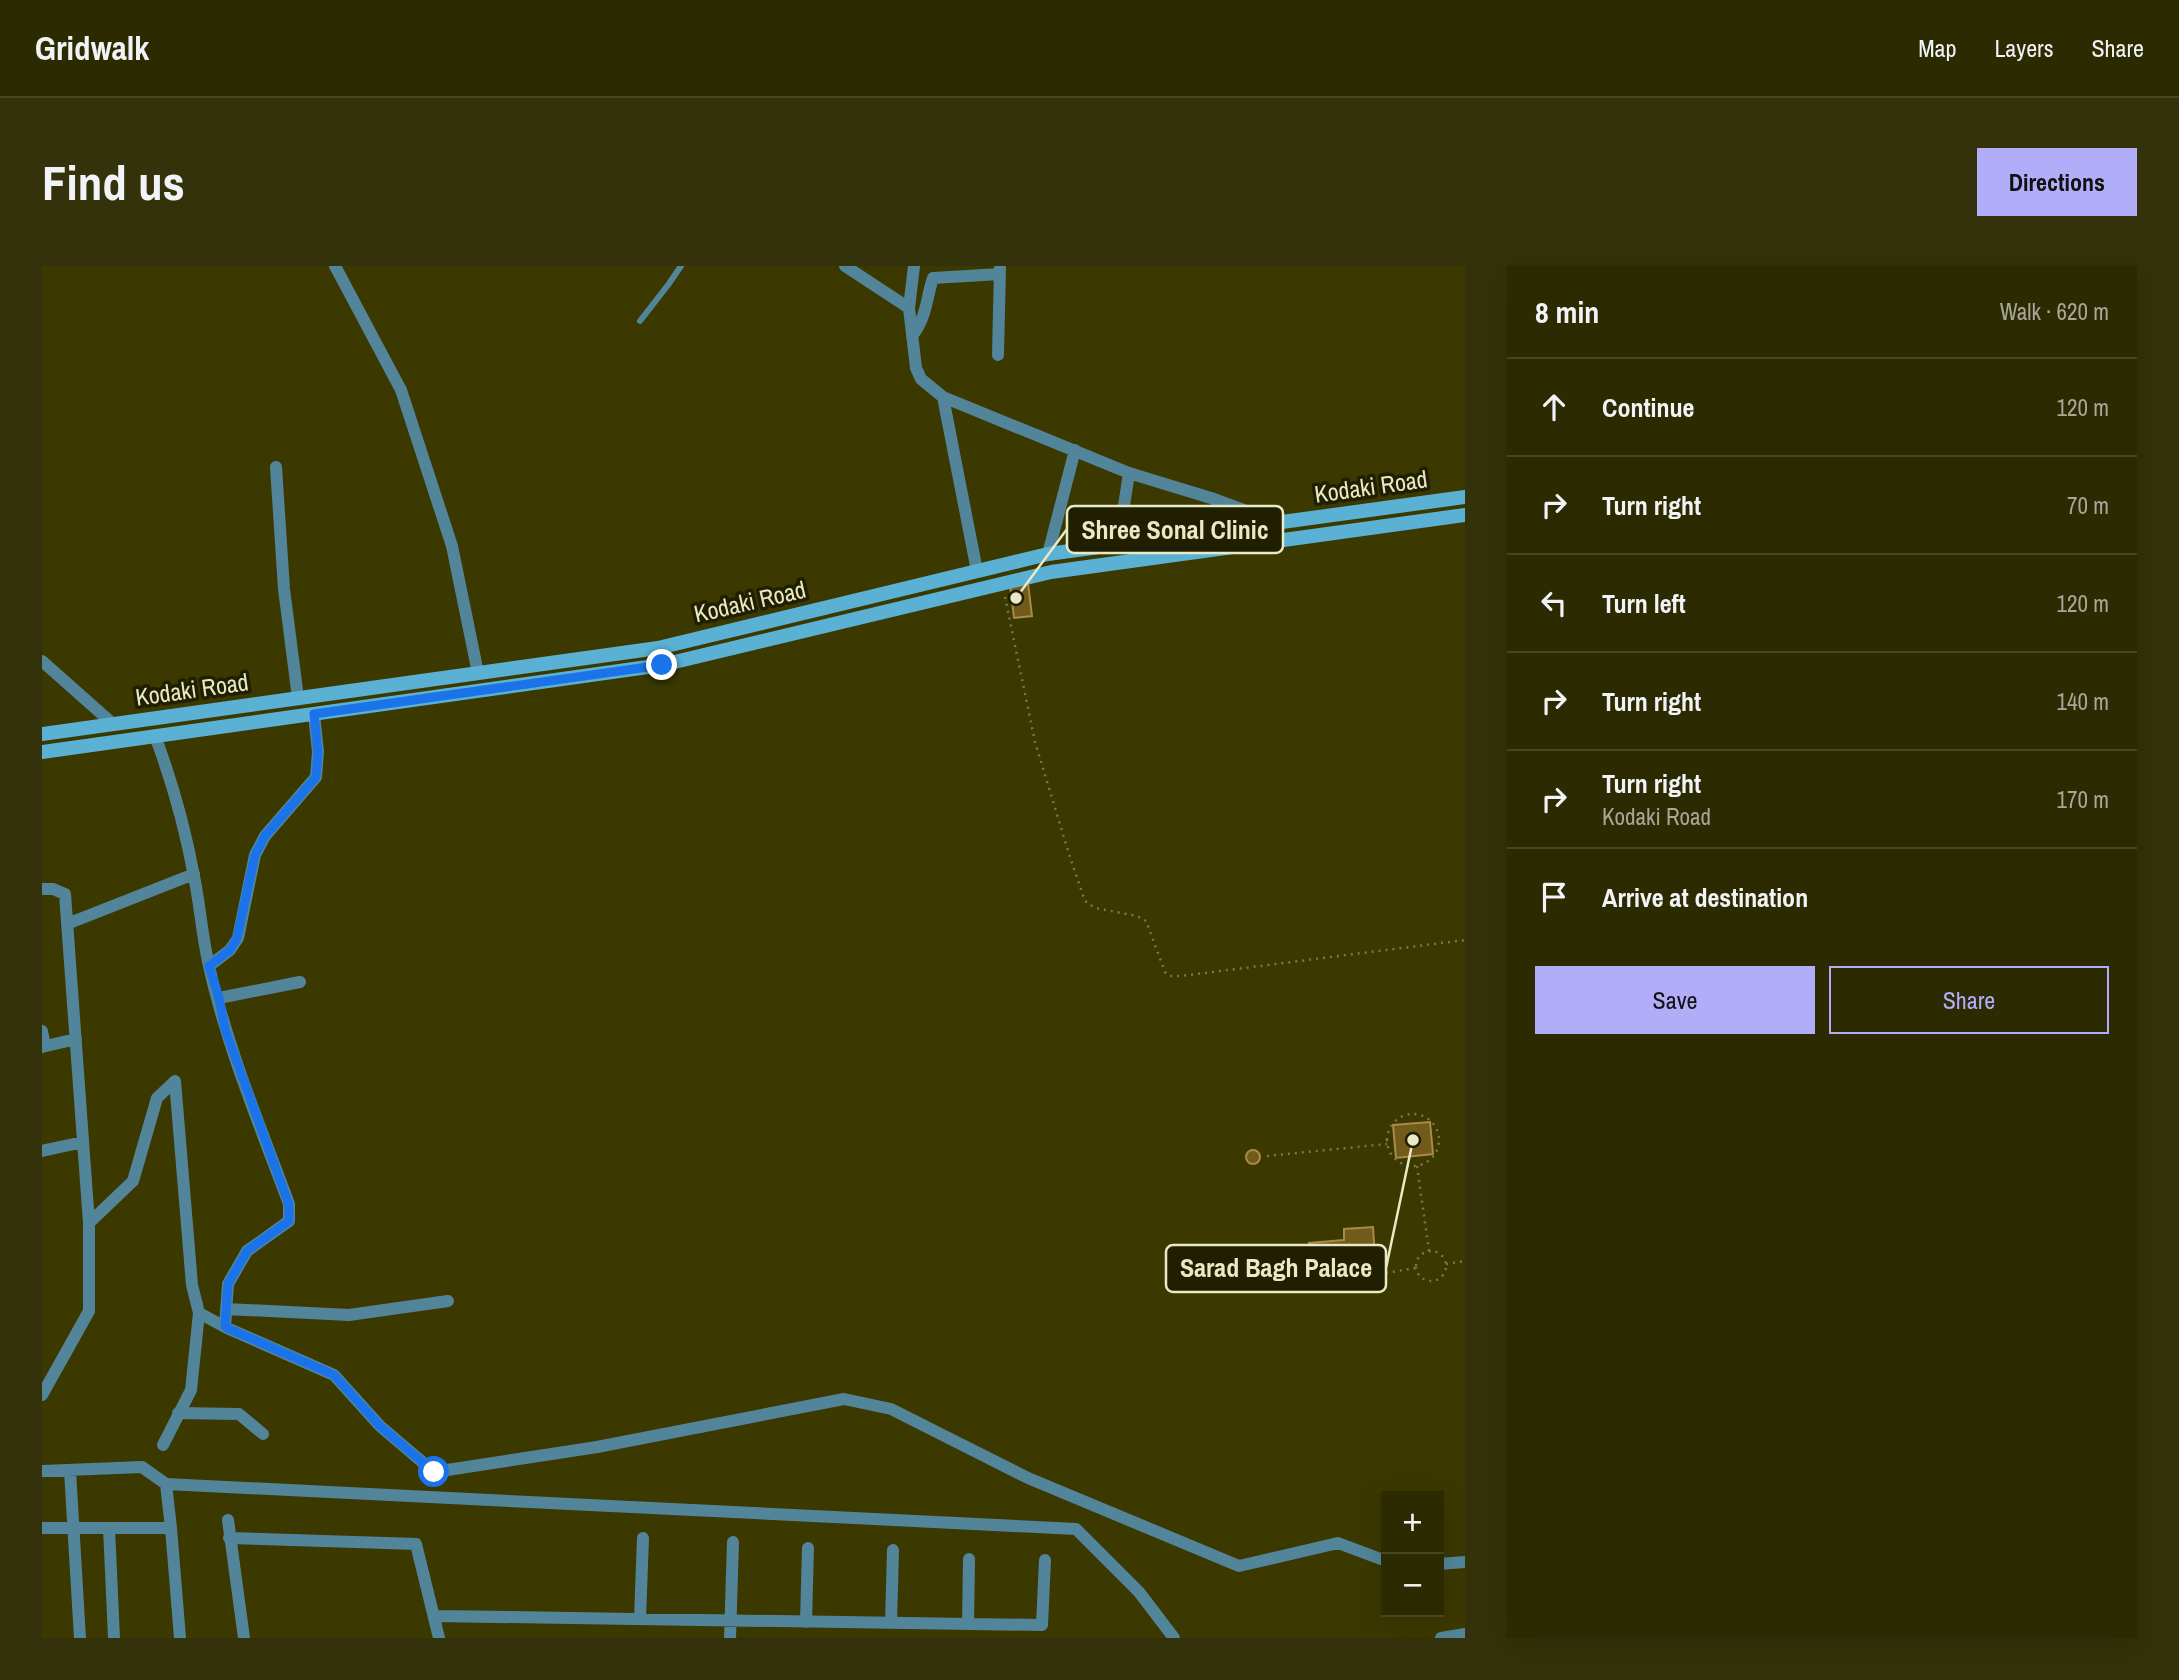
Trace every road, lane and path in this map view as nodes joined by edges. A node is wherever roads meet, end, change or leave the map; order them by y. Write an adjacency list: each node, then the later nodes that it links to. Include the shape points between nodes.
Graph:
1 (335, 266): 22 (street, via 401,390 452,546)
2 (681, 266): 7 (lane)
3 (845, 266): 6 (street)
4 (914, 266): 6 (street)
5 (1000, 270): 8 (street, via 933,278 928,305); 9 (street)
6 (909, 308): 8 (street)
7 (640, 321)
8 (912, 335): 10 (street, via 916,368)
9 (998, 355)
10 (943, 397): 11 (street); 19 (street)
11 (1074, 450): 13 (street); 18 (street)
12 (276, 467): 23 (street, via 284,589)
13 (1129, 473): 16 (street); 17 (street)
14 (1465, 497): 16 (main road, Kodaki Road)
15 (1465, 515): 20 (main road, Kodaki Road, via 1051,572)
16 (1279, 523): 17 (main road, Kodaki Road)
17 (1118, 545): 18 (main road, Kodaki Road)
18 (1048, 554): 19 (main road, Kodaki Road)
19 (977, 571): 22 (main road, Kodaki Road, via 658,648)
20 (1002, 584): 24 (main road, Kodaki Road, via 662,665); 32 (path, via 1035,742 1085,901 1095,908 1146,920 1170,976)
21 (42, 661): 25 (street)
22 (478, 673): 23 (main road, Kodaki Road)
23 (298, 698): 25 (main road, Kodaki Road)
24 (314, 714): 27 (main road, Kodaki Road); 33 (street, via 316,777 265,836 255,855 237,938 230,950)
25 (113, 724): 26 (main road, Kodaki Road)
26 (42, 734)
27 (155, 736): 28 (main road, Kodaki Road); 29 (street)
28 (42, 752)
29 (194, 874): 31 (street); 33 (street)
30 (42, 889): 31 (street, via 65,894)
31 (67, 924): 37 (street)
32 (1465, 940)
33 (209, 966): 35 (street)
34 (300, 982): 35 (street)
35 (219, 998): 51 (street, via 225,1029 290,1215 289,1221 247,1251 228,1284)
36 (42, 1031): 38 (street)
37 (76, 1040): 38 (street); 39 (street)
38 (43, 1047)
39 (83, 1142): 41 (street); 44 (street)
40 (1387, 1144): 42 (path); 43 (path, via 1398,1161); 43 (path, via 1391,1125 1399,1118 1419,1114 1428,1119 1439,1135 1438,1146 1427,1162)
41 (42, 1151)
42 (1267, 1156)
43 (1417, 1166): 45 (path)
44 (89, 1223): 52 (street, via 133,1181 157,1098 175,1081 192,1285); 54 (street, via 89,1311)
45 (1429, 1251): 47 (path, via 1440,1254); 48 (path, via 1419,1257)
46 (1465, 1261): 47 (path)
47 (1446, 1264): 48 (path, via 1443,1275 1433,1280 1422,1278)
48 (1416, 1268): 49 (path)
49 (1380, 1274)
50 (448, 1301): 51 (street, via 349,1315)
51 (226, 1309): 53 (street)
52 (199, 1312): 53 (street); 55 (street, via 191,1390)
53 (225, 1327): 72 (street, via 334,1375 380,1426 434,1472 597,1447 844,1399 891,1409 1028,1478 1239,1566 1338,1543)
54 (42, 1395)
55 (178, 1413): 56 (street, via 239,1414); 57 (street)
56 (263, 1434)
57 (163, 1445)
58 (42, 1471): 59 (street)
59 (70, 1471): 60 (street, via 142,1467); 63 (street)
60 (166, 1484): 65 (street); 89 (street, via 1076,1529 1139,1592)
61 (228, 1520): 66 (street)
62 (42, 1528): 63 (street)
63 (74, 1528): 64 (street); 83 (street)
64 (109, 1528): 65 (street); 84 (street)
65 (171, 1528): 85 (street)
66 (229, 1538): 76 (street, via 416,1544); 86 (street)
67 (643, 1538): 77 (street)
68 (733, 1542): 78 (street)
69 (808, 1548): 79 (street)
70 (893, 1550): 80 (street)
71 (969, 1559): 81 (street)
72 (1381, 1559)
73 (1045, 1560): 81 (street, via 1042,1625)
74 (1465, 1562): 75 (street)
75 (1444, 1564)
76 (434, 1616): 77 (street); 87 (street)
77 (640, 1619): 78 (street)
78 (731, 1621): 79 (street); 88 (street)
79 (806, 1622): 80 (street)
80 (891, 1623): 81 (street)
81 (968, 1624)
82 (1465, 1634): 90 (street)
83 (80, 1638)
84 (114, 1638)
85 (180, 1638)
86 (244, 1638)
87 (439, 1638)
88 (730, 1638)
89 (1174, 1638)
90 (1441, 1638)

